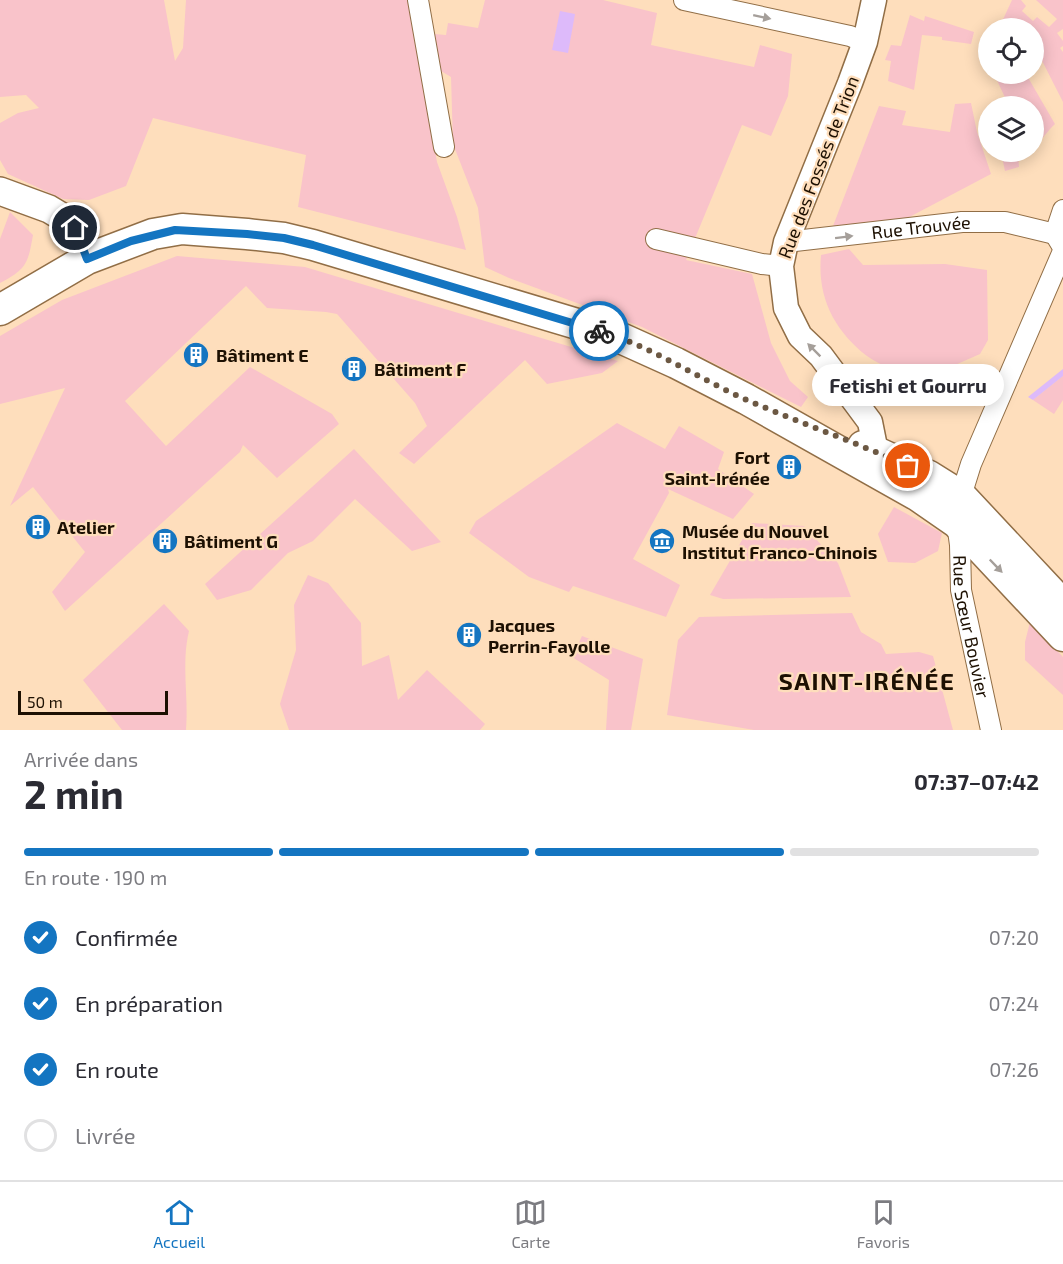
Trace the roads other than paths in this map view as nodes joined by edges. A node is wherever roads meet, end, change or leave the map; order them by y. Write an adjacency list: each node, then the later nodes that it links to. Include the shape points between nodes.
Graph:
1 (418, 0): 5 (street)
2 (684, 0): 4 (street, one-way to 4)
3 (874, 0): 4 (street, Rue des Fossés de Trion)
4 (865, 42): 9 (street, Rue des Fossés de Trion)
5 (444, 147)
6 (0, 191): 11 (main road, via 49,209 74,224)
7 (1063, 210): 10 (street)
8 (656, 239): 12 (street)
9 (786, 242): 10 (street, Rue Trouvée, one-way to 10, via 962,222 1005,222); 12 (street, Rue des Fossés de Trion)
10 (1060, 245): 15 (street, via 972,461)
11 (87, 259): 13 (main road); 14 (main road, via 131,241 175,230 284,238 313,245 614,335)
12 (781, 266): 14 (street, Rue des Fossés de Trion, one-way to 12, via 870,422 821,357 800,336 786,308)
13 (0, 310)
14 (869, 458): 15 (main road, via 918,496)
15 (959, 510): 16 (main road); 17 (main road, one-way to 17); 18 (street, Rue Sœur Bouvier, via 961,590)
16 (1063, 605)
17 (1063, 636)
18 (991, 730)

